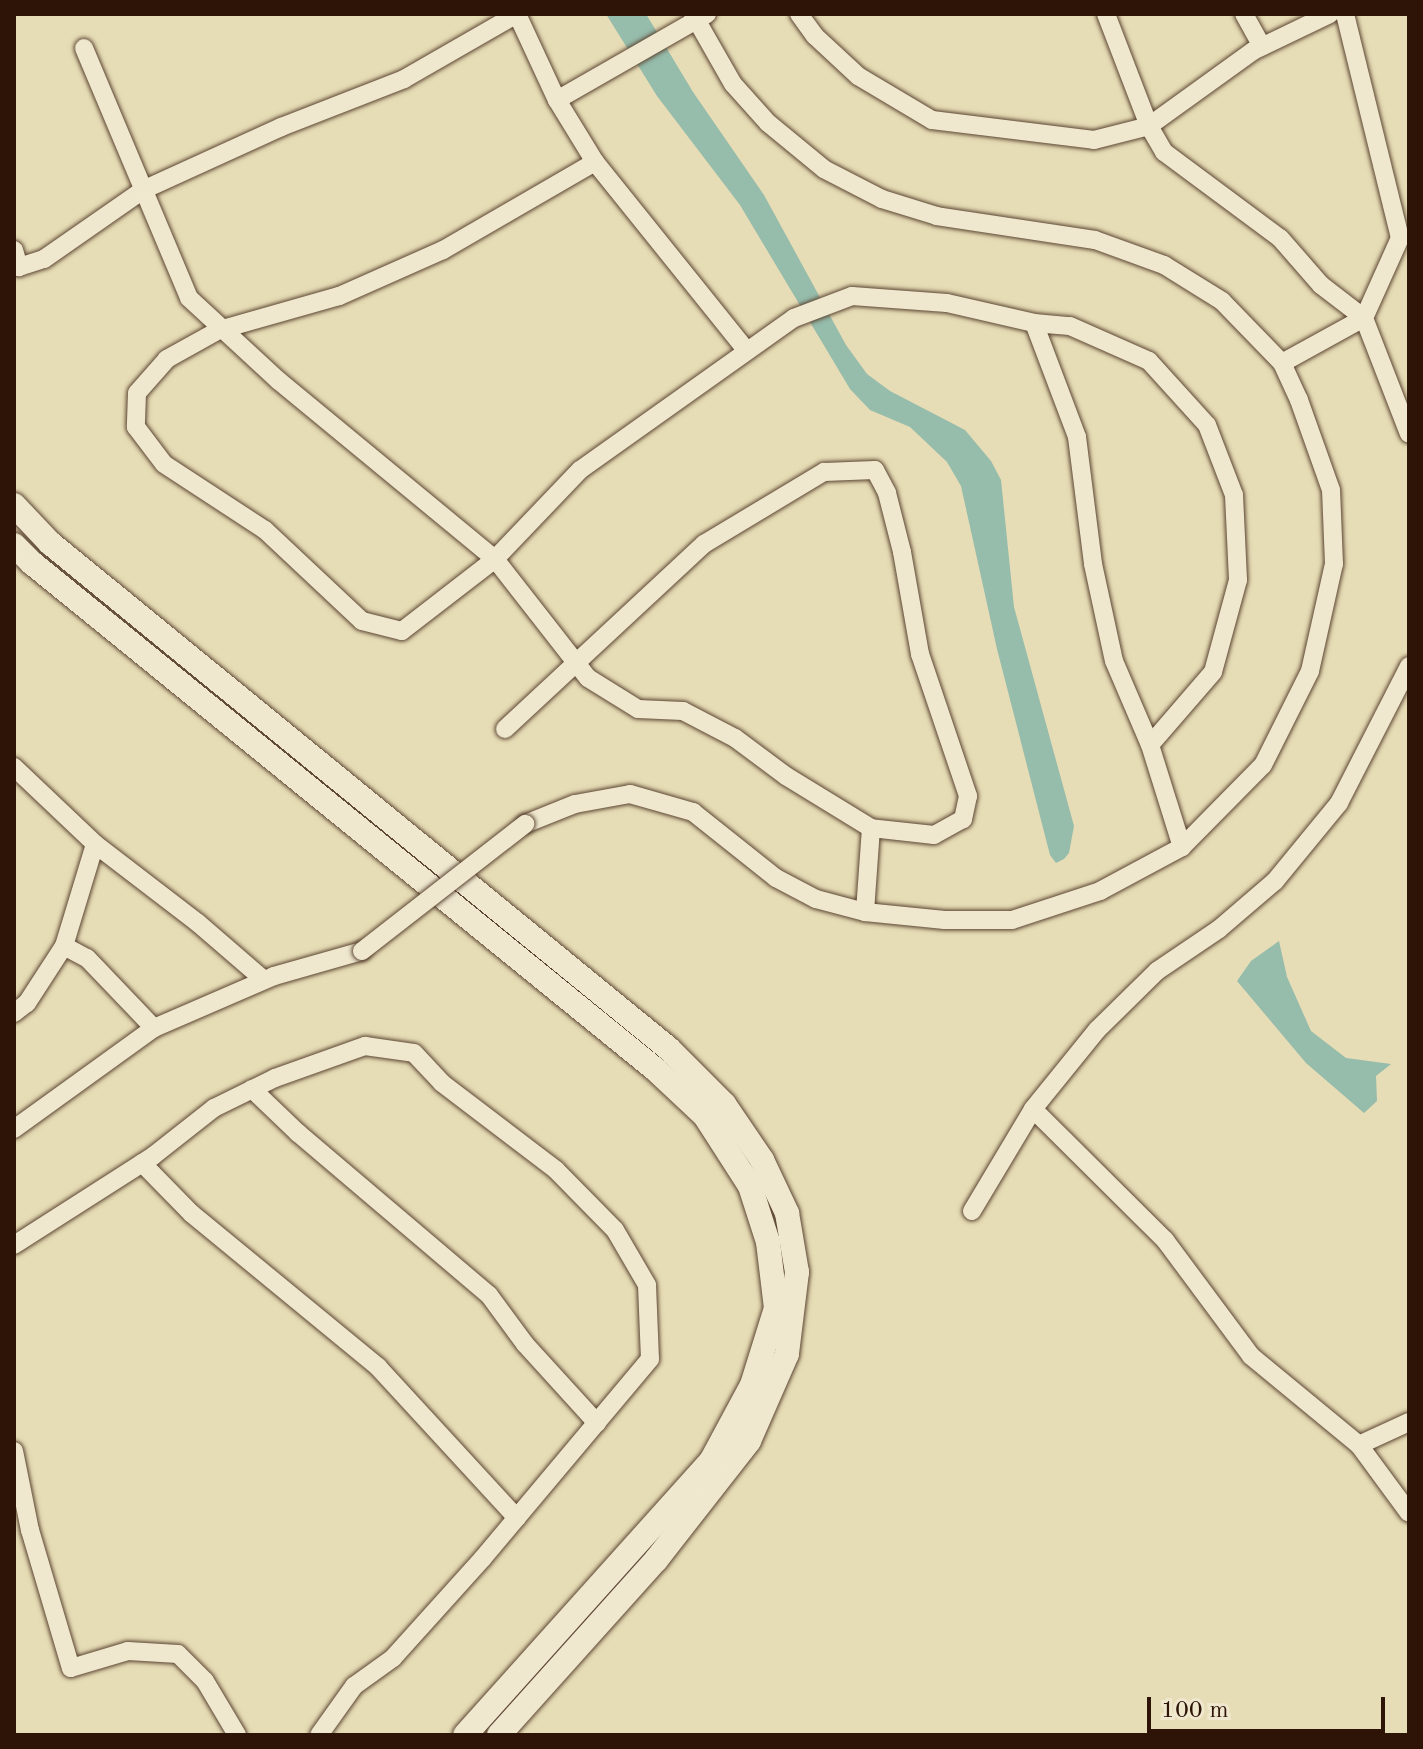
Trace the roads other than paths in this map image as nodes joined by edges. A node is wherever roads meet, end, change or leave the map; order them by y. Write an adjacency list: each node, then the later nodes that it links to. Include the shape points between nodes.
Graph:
1 (517, 14): 10 (street); 13 (street, via 404,79)
2 (799, 14): 11 (street, via 858,76 932,120 1094,140)
3 (1106, 14): 11 (street)
4 (1244, 14): 8 (street)
5 (1330, 14): 8 (street)
6 (1345, 14): 15 (street, via 1400,238)
7 (698, 16): 10 (street); 19 (street, via 733,84 768,123 824,169 882,199 937,216 1095,240 1164,265 1222,301)
8 (1262, 46): 11 (street)
9 (84, 48): 13 (street)
10 (557, 100): 12 (street)
11 (1149, 126): 15 (street, via 1164,152 1280,238 1321,285)
12 (595, 162): 17 (street, via 443,250 339,296); 18 (street)
13 (143, 190): 14 (street, via 44,259 19,267); 17 (street, via 189,298)
14 (14, 250)
15 (1364, 318): 19 (street); 20 (street)
16 (1034, 323): 18 (street, via 947,303 852,296 794,318); 27 (street, via 1077,437 1093,564 1114,661); 27 (street, via 1070,326 1149,361 1207,425 1234,495 1238,580 1213,672)
17 (219, 330): 23 (street); 23 (street, via 167,359 137,393 136,427 164,464 265,530 362,621 402,631)
18 (746, 350): 23 (street, via 580,470)
19 (1282, 363): 31 (street, via 1331,490 1334,564 1310,671 1263,765)
20 (1409, 434)
21 (14, 505): 52 (street, via 50,543 669,1049 724,1104 762,1160 787,1213 797,1272 787,1354 749,1441 656,1560)
22 (14, 545): 51 (street, via 656,1070 705,1116 750,1186 768,1242 776,1308 752,1385 711,1461)
23 (495, 559): 24 (street)
24 (577, 664): 26 (street); 29 (street, via 588,678 638,709 683,711 735,738); 29 (street, via 704,544 824,472 875,470 887,493 902,552 920,654 968,796 963,819 934,835)
25 (1409, 666): 38 (street, via 1339,803 1275,881 1219,929 1157,971 1097,1030)
26 (505, 729)
27 (1150, 745): 31 (street)
28 (14, 767): 30 (street)
29 (871, 828): 32 (street)
30 (95, 844): 33 (street); 34 (street)
31 (1182, 847): 32 (street, via 1100,891 1012,920)
32 (865, 912): 34 (street, bridge, via 816,899 776,878 693,812 630,794 575,804 525,824 362,951)
33 (64, 946): 35 (street, via 27,1003); 36 (street, via 87,958)
34 (264, 980): 36 (street)
35 (14, 1013)
36 (154, 1028): 39 (street)
37 (252, 1089): 40 (street, via 214,1108); 44 (street, via 489,1295 525,1344); 44 (street, via 365,1046 414,1053 442,1083 556,1170 615,1230 647,1285 650,1359)
38 (1033, 1109): 41 (street); 45 (street, via 1165,1240 1251,1356)
39 (14, 1129)
40 (142, 1163): 42 (street); 48 (street, via 225,1243 378,1367)
41 (972, 1211)
42 (14, 1245)
43 (1409, 1422): 45 (street)
44 (597, 1423): 48 (street)
45 (1359, 1445): 47 (street)
46 (14, 1451): 49 (street, via 30,1530 71,1668 128,1651 178,1654 205,1681)
47 (1409, 1513)
48 (517, 1518): 50 (street, via 393,1658 354,1686)
49 (237, 1735)
50 (319, 1735)
51 (465, 1735)
52 (499, 1735)

